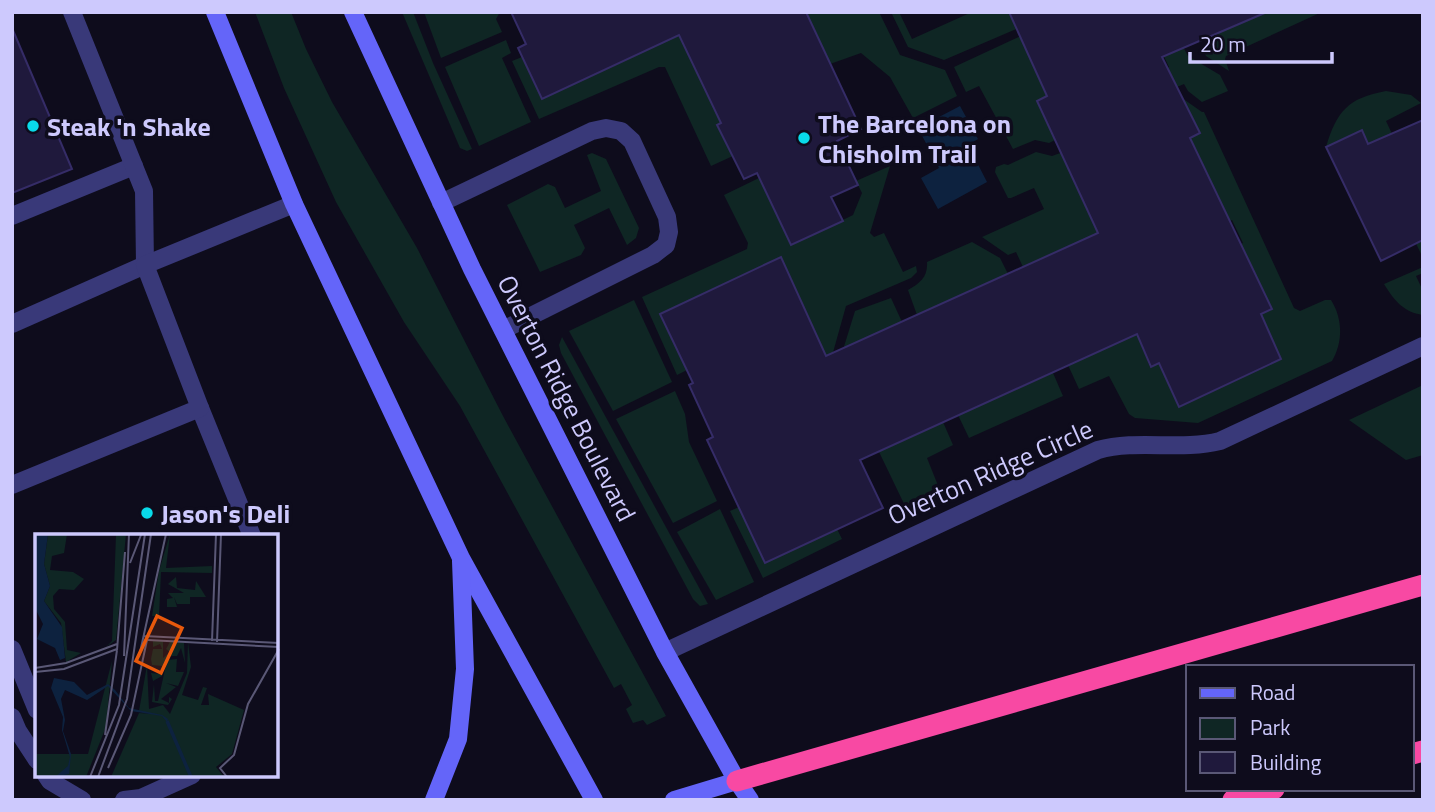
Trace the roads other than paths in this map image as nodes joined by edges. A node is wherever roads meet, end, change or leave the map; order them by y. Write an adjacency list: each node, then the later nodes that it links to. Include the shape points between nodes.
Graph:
1 (72, 12): 4 (lane)
2 (215, 12): 5 (street)
3 (353, 12): 6 (street, Overton Ridge Boulevard)
4 (134, 166): 7 (lane); 8 (lane, via 144,191)
5 (294, 204): 8 (lane); 15 (street)
6 (441, 204): 10 (street, Overton Ridge Boulevard); 10 (lane, via 592,131 621,131 632,141 667,217 666,245 653,256)
7 (12, 216)
8 (145, 265): 9 (lane); 12 (lane)
9 (12, 324)
10 (503, 330): 18 (street, Overton Ridge Boulevard)
11 (1423, 346): 18 (lane, Overton Ridge Circle, via 1220,441 1200,446 1128,444 1098,450)
12 (200, 408): 13 (lane); 14 (lane)
13 (12, 485)
14 (250, 534)
15 (461, 558): 28 (street, via 465,669 458,739); 29 (street)
16 (1423, 585): 24 (highway)
17 (12, 649): 19 (lane)
18 (665, 652): 24 (street, Overton Ridge Boulevard)
19 (35, 705)
20 (12, 717): 21 (lane)
21 (35, 757)
22 (47, 777): 26 (lane)
23 (188, 777): 27 (lane, via 141,798)
24 (737, 781): 30 (street); 31 (street, Overton Ridge Boulevard)
25 (1267, 791): 32 (highway)
26 (82, 800)
27 (124, 800)
28 (434, 800)
29 (594, 800)
30 (674, 800)
31 (750, 800)
32 (1233, 800)

